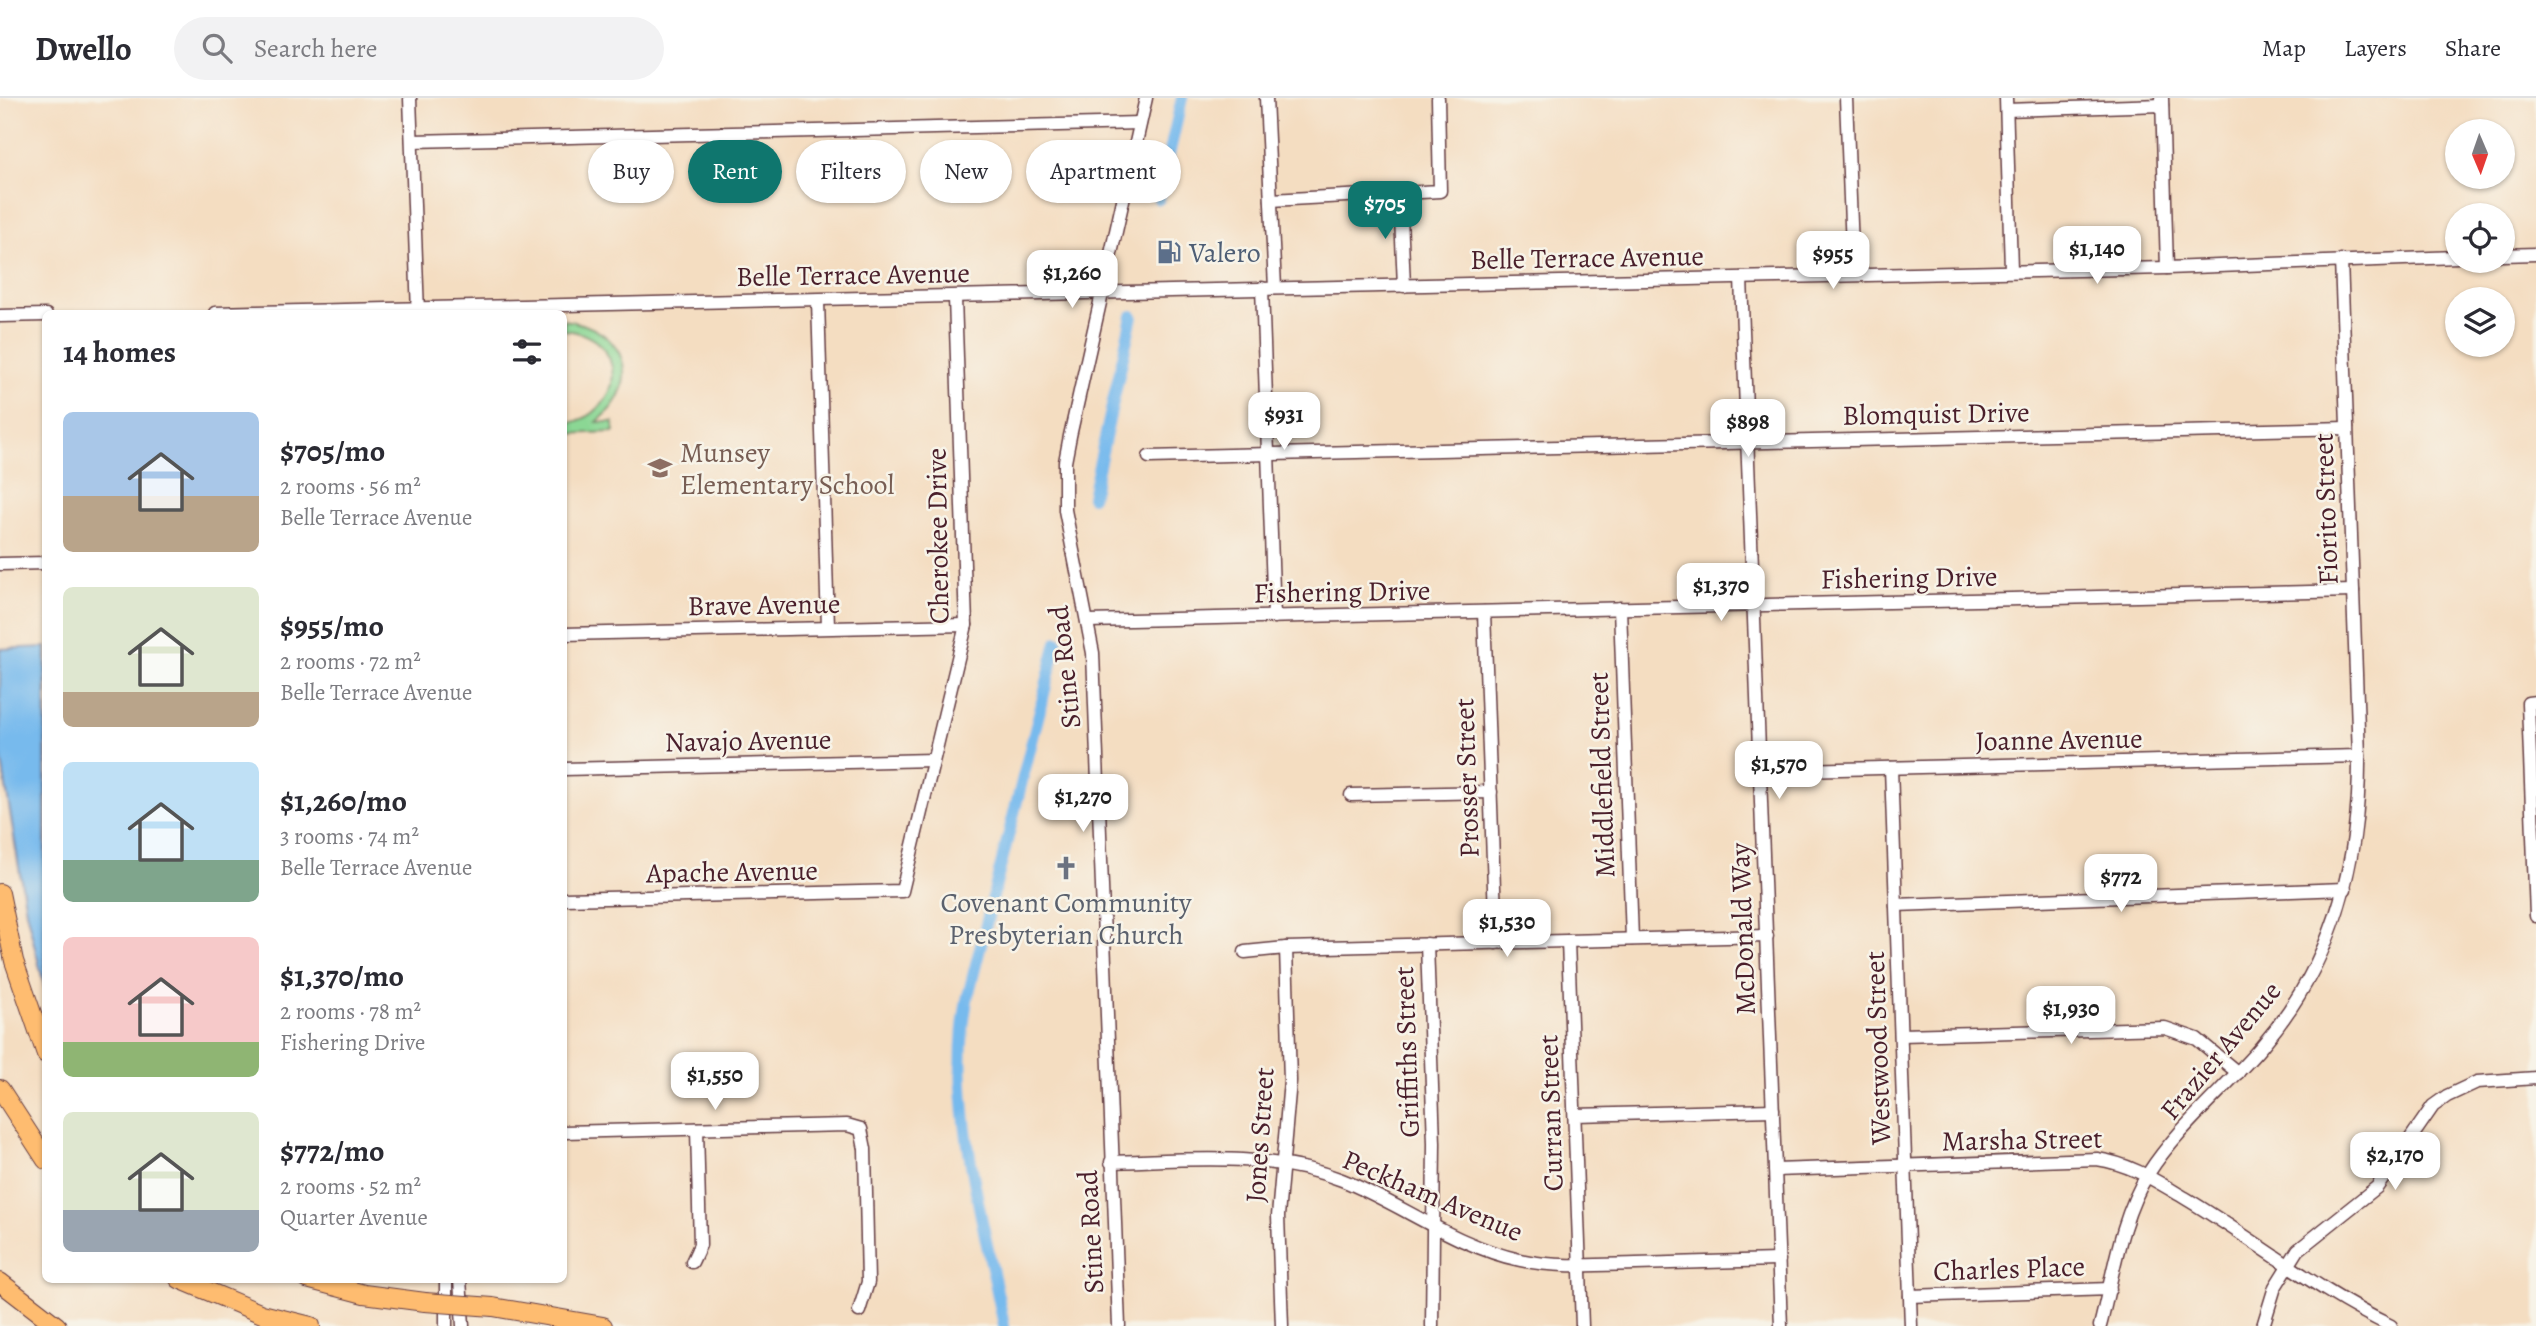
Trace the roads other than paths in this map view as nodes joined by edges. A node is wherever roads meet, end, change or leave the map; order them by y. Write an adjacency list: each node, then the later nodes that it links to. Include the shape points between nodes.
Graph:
1 (410, 98): 9 (street)
2 (1146, 98): 8 (street, Stine Road)
3 (1266, 98): 11 (street)
4 (1438, 98): 10 (street, via 1441,189)
5 (1846, 98): 18 (street)
6 (2162, 101): 7 (street); 16 (street)
7 (2006, 104): 17 (street)
8 (1140, 123): 9 (street); 22 (street, Stine Road)
9 (412, 141): 25 (street)
10 (1400, 194): 11 (street); 20 (street)
11 (1270, 200): 21 (street)
12 (2536, 254): 13 (street)
13 (2515, 255)
14 (2445, 257): 15 (street, Belle Terrace Avenue)
15 (2340, 260): 16 (street, Belle Terrace Avenue); 28 (street, Fiorito Street)
16 (2168, 268): 17 (street, Belle Terrace Avenue)
17 (2011, 270): 18 (street, Belle Terrace Avenue)
18 (1853, 274): 19 (street, Belle Terrace Avenue)
19 (1741, 278): 20 (street, Belle Terrace Avenue); 29 (street, McDonald Way)
20 (1404, 286): 21 (street, Belle Terrace Avenue)
21 (1268, 288): 22 (street, Belle Terrace Avenue); 30 (street)
22 (1102, 293): 23 (street, Belle Terrace Avenue); 39 (street, Stine Road, via 1064,484 1068,536)
23 (954, 298): 24 (street, Belle Terrace Avenue); 40 (street, Cherokee Drive)
24 (818, 301): 25 (street, Belle Terrace Avenue); 41 (street)
25 (418, 310)
26 (42, 315): 27 (street)
27 (0, 316)
28 (2347, 428): 29 (street, Blomquist Drive); 34 (street, Fiorito Street)
29 (1749, 442): 30 (street, Blomquist Drive); 35 (street, McDonald Way)
30 (1268, 454): 31 (street, Blomquist Drive); 38 (street)
31 (1149, 457)
32 (42, 563): 33 (street)
33 (0, 564)
34 (2353, 591): 35 (street, Fishering Drive); 44 (street, Fiorito Street)
35 (1755, 605): 36 (street, Fishering Drive); 48 (street, McDonald Way)
36 (1620, 608): 37 (street, Fishering Drive); 58 (street, Middlefield Street)
37 (1484, 612): 38 (street, Fishering Drive); 49 (street, Prosser Street)
38 (1274, 617): 39 (street, Fishering Drive)
39 (1088, 621): 74 (street, Stine Road, via 1093,653)
40 (966, 625): 41 (street, Brave Avenue); 45 (street, Cherokee Drive)
41 (828, 627): 42 (street, Brave Avenue)
42 (567, 634)
43 (2532, 703): 56 (street)
44 (2359, 756): 46 (street, Joanne Avenue); 51 (street, Frazier Avenue, via 2356,829)
45 (933, 760): 47 (street, Navajo Avenue); 52 (street, Cherokee Drive)
46 (1891, 768): 48 (street, Joanne Avenue); 55 (street, Westwood Street)
47 (567, 769)
48 (1761, 771): 57 (street, McDonald Way)
49 (1491, 792): 50 (street); 60 (street, Prosser Street)
50 (1350, 795)
51 (2345, 889): 55 (street); 66 (street, Frazier Avenue, via 2329,936 2300,994)
52 (902, 891): 54 (street, Apache Avenue)
53 (0, 893): 65 (highway, via 17,975)
54 (567, 899)
55 (1896, 905): 64 (street, Westwood Street)
56 (2536, 916)
57 (1767, 936): 58 (street); 69 (street, McDonald Way)
58 (1632, 939): 59 (street)
59 (1568, 941): 60 (street); 70 (street, Curran Street)
60 (1496, 943): 61 (street)
61 (1427, 944): 62 (street); 79 (street, Griffiths Street)
62 (1286, 948): 63 (street); 75 (street, Jones Street, via 1290,1081)
63 (1245, 951)
64 (1901, 1035): 66 (street, via 2165,1028 2197,1039); 76 (street, Westwood Street)
65 (42, 1043)
66 (2238, 1073): 78 (street, Frazier Avenue)
67 (2536, 1078): 82 (street, via 2477,1082 2447,1096 2421,1120 2377,1187 2311,1238)
68 (0, 1089): 73 (highway)
69 (1773, 1110): 70 (street); 77 (street, McDonald Way)
70 (1575, 1115): 83 (street, Curran Street)
71 (697, 1129): 72 (street); 81 (street, via 700,1245); 91 (street, via 848,1125 861,1129 868,1282)
72 (567, 1132)
73 (42, 1154)
74 (1111, 1162): 75 (street, Peckham Avenue, via 1227,1159); 97 (street, Stine Road)
75 (1283, 1164): 79 (street, Peckham Avenue, via 1347,1182); 98 (street, Jones Street, via 1278,1216)
76 (1906, 1166): 77 (street, Marsha Street); 78 (street, Marsha Street, via 2097,1159 2115,1161); 90 (street, Westwood Street)
77 (1775, 1170): 80 (street, McDonald Way)
78 (2147, 1176): 82 (street, Marsha Street); 89 (street, Frazier Avenue, via 2130,1212)
79 (1433, 1225): 83 (street, Peckham Avenue, via 1494,1253 1545,1265); 99 (street, Griffiths Street)
80 (1779, 1260): 83 (street, Peckham Avenue); 101 (street, McDonald Way)
81 (692, 1262)
82 (2288, 1264): 104 (street); 105 (street, Marsha Street)
83 (1580, 1266): 100 (street, Curran Street)
84 (0, 1282): 92 (highway)
85 (188, 1283): 93 (highway, via 262,1314)
86 (322, 1283): 96 (highway, bridge, via 364,1294 494,1307)
87 (446, 1283): 94 (street)
88 (460, 1283): 95 (street)
89 (2110, 1289): 90 (street, Charles Place); 103 (street, Frazier Avenue)
90 (1910, 1296): 102 (street, Westwood Street)
91 (859, 1311)
92 (57, 1326)
93 (312, 1326)
94 (446, 1326)
95 (463, 1326)
96 (603, 1326)
97 (1119, 1326)
98 (1282, 1326)
99 (1432, 1326)
100 (1582, 1326)
101 (1781, 1326)
102 (1911, 1326)
103 (2100, 1326)
104 (2263, 1326)
105 (2391, 1326)

